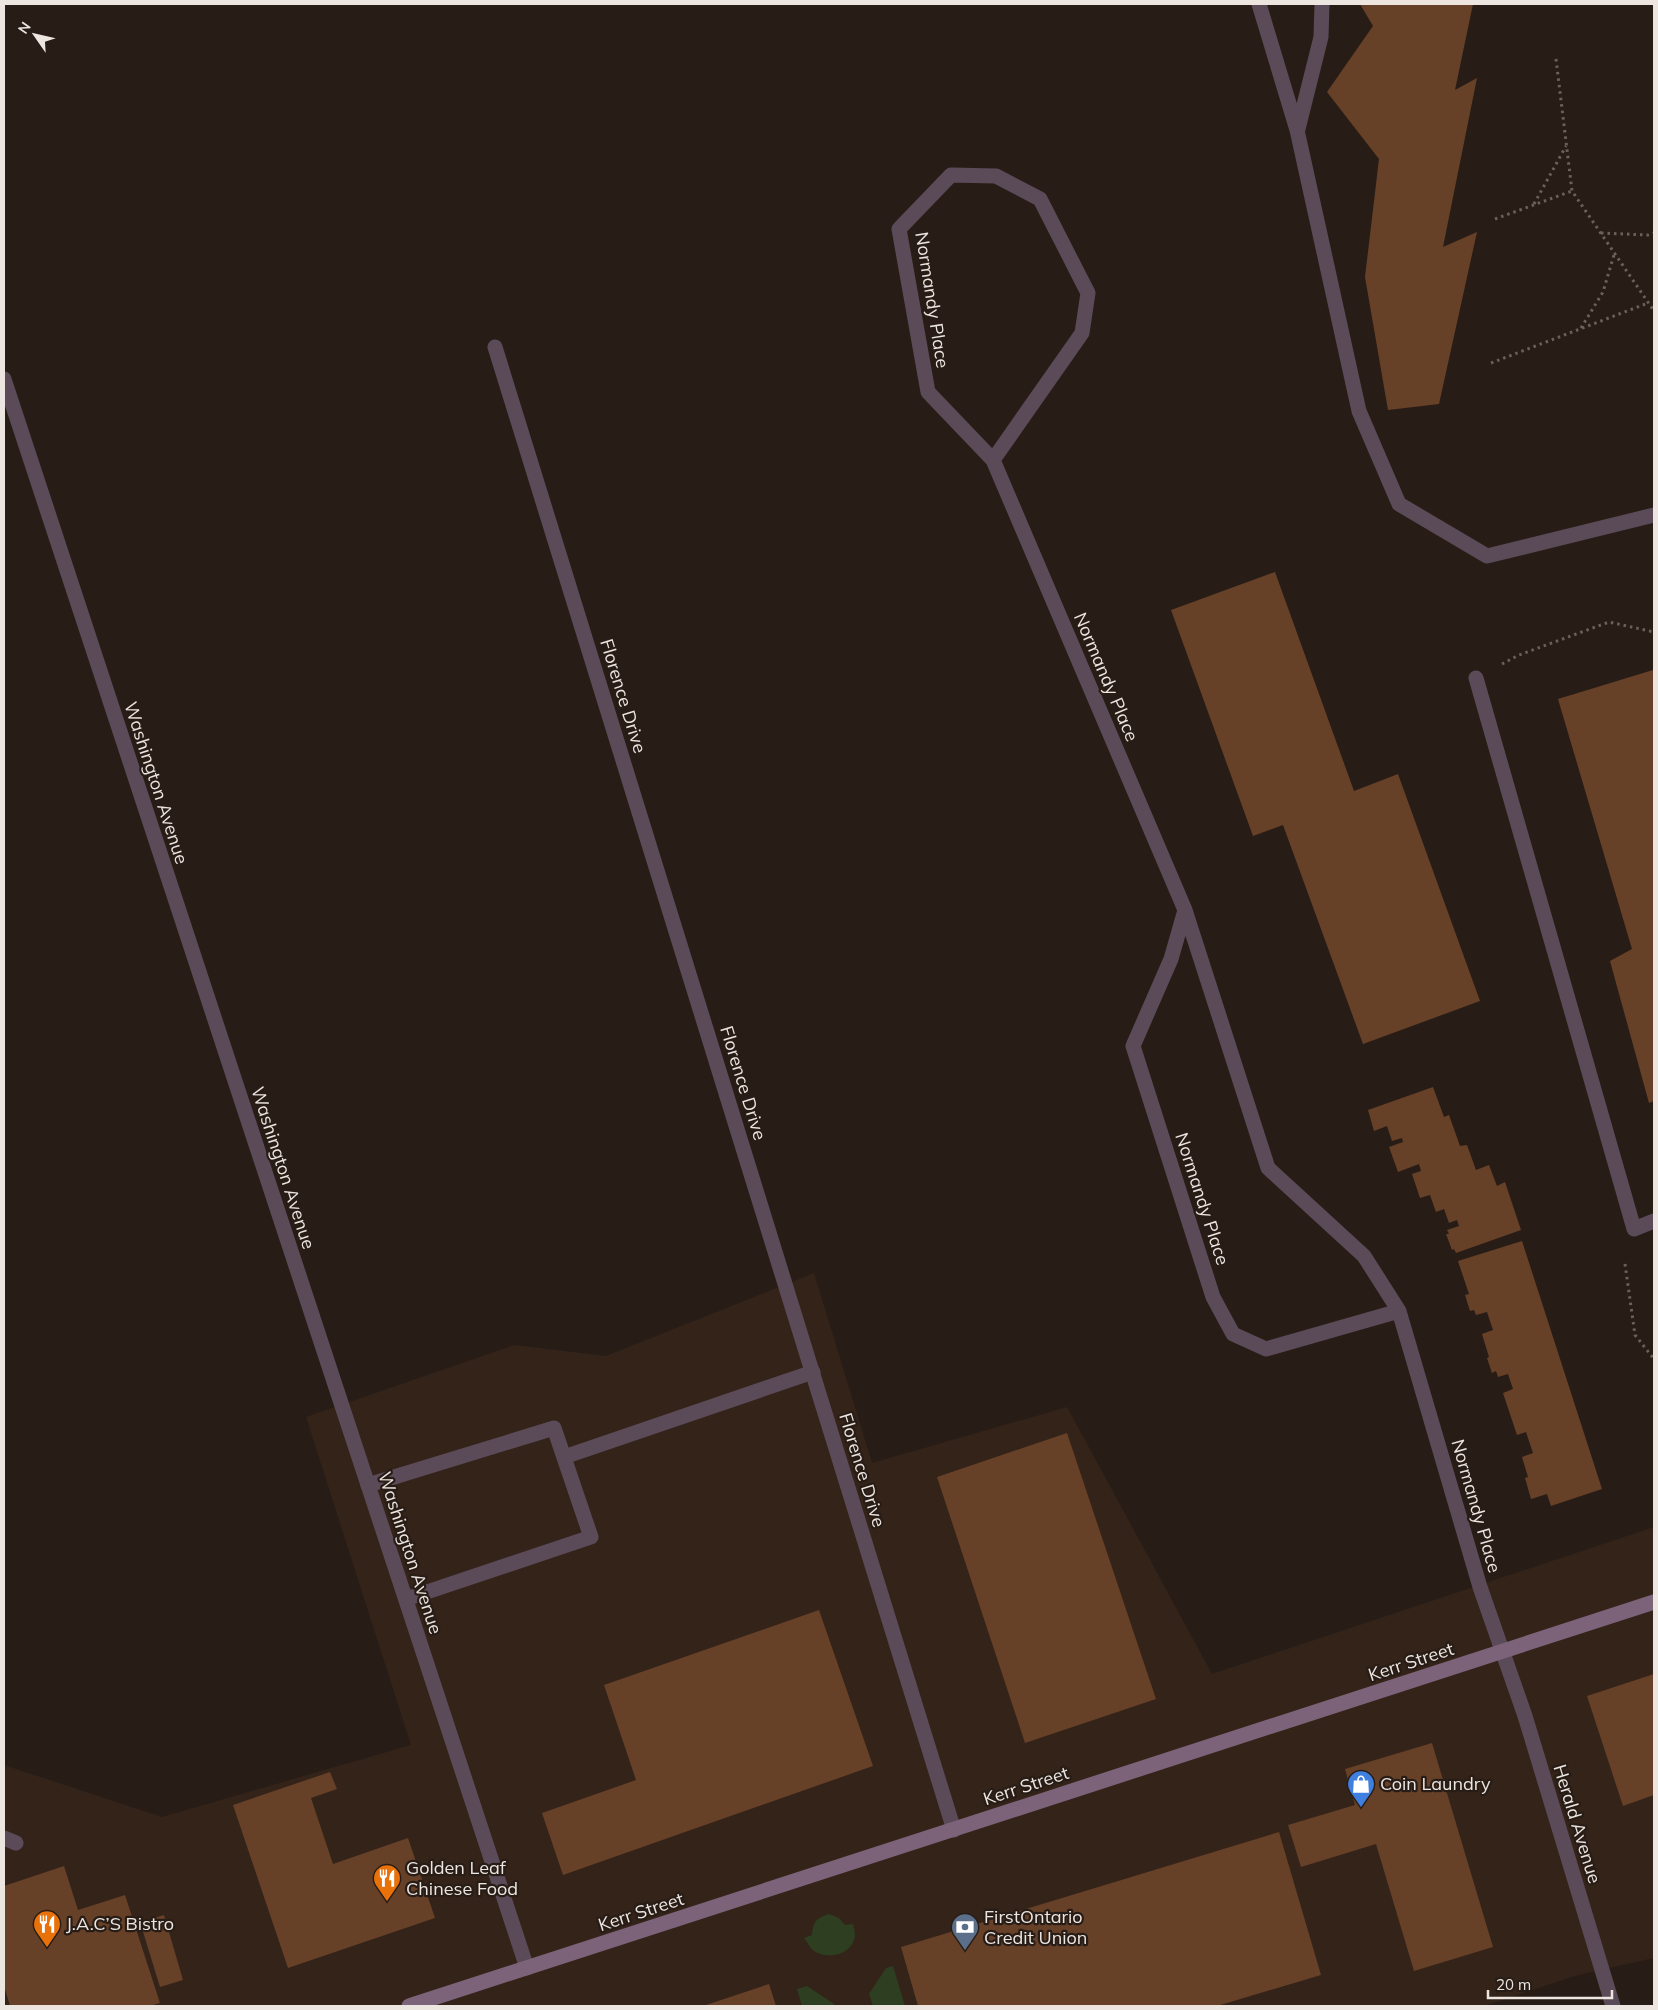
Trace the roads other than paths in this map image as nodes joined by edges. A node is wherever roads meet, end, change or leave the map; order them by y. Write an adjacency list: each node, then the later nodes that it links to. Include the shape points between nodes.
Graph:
1 (1259, 4): 3 (street)
2 (1322, 4): 3 (street, via 1321,37)
3 (1297, 130): 7 (street, via 1359,411 1399,504 1487,556)
4 (495, 347): 12 (street, Florence Drive)
5 (4, 379): 14 (street, Washington Avenue)
6 (993, 460): 6 (street, Normandy Place, via 1082,333 1088,293 1040,199 996,176 952,175 899,229 928,392); 9 (street, Normandy Place)
7 (1654, 515)
8 (1476, 678): 10 (street, via 1634,1229)
9 (1185, 910): 11 (street, Normandy Place, via 1268,1168 1364,1256); 11 (street, Normandy Place, via 1170,959 1133,1046 1213,1297 1232,1334 1266,1350)
10 (1654, 1221)
11 (1399, 1311): 17 (street, Normandy Place, via 1480,1587)
12 (813, 1372): 13 (street); 18 (street, Florence Drive)
13 (564, 1457): 14 (street, via 554,1428); 15 (street, via 591,1536)
14 (368, 1485): 15 (street, Washington Avenue)
15 (406, 1599): 19 (street, Washington Avenue)
16 (1654, 1602): 17 (main road, Kerr Street)
17 (1503, 1653): 18 (main road, Kerr Street); 21 (street, Herald Avenue)
18 (954, 1830): 19 (main road, Kerr Street)
19 (527, 1968): 20 (main road, Kerr Street)
20 (409, 2006)
21 (1613, 2006)

